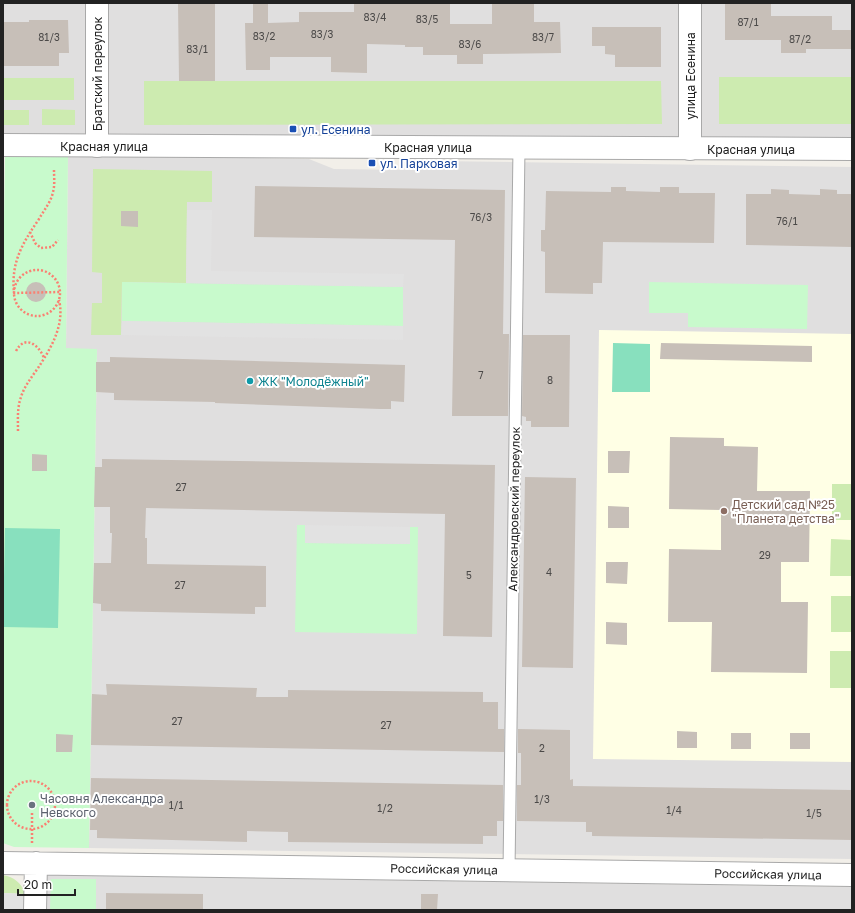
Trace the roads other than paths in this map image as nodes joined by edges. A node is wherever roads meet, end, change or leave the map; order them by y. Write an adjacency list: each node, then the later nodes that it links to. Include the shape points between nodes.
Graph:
1 (97, 3): 4 (street, Братский переулок)
2 (690, 3): 6 (street, улица Есенина)
3 (3, 146): 4 (street, Красная улица)
4 (97, 146): 5 (street, Красная улица)
5 (519, 148): 6 (street, Красная улица); 10 (lane, Александровский переулок)
6 (690, 149): 7 (street, Красная улица)
7 (852, 150)
8 (34, 853): 9 (street, Российская улица); 10 (street, Российская улица); 12 (street)
9 (3, 862)
10 (509, 870): 11 (street, Российская улица)
11 (852, 875)
12 (36, 910)

